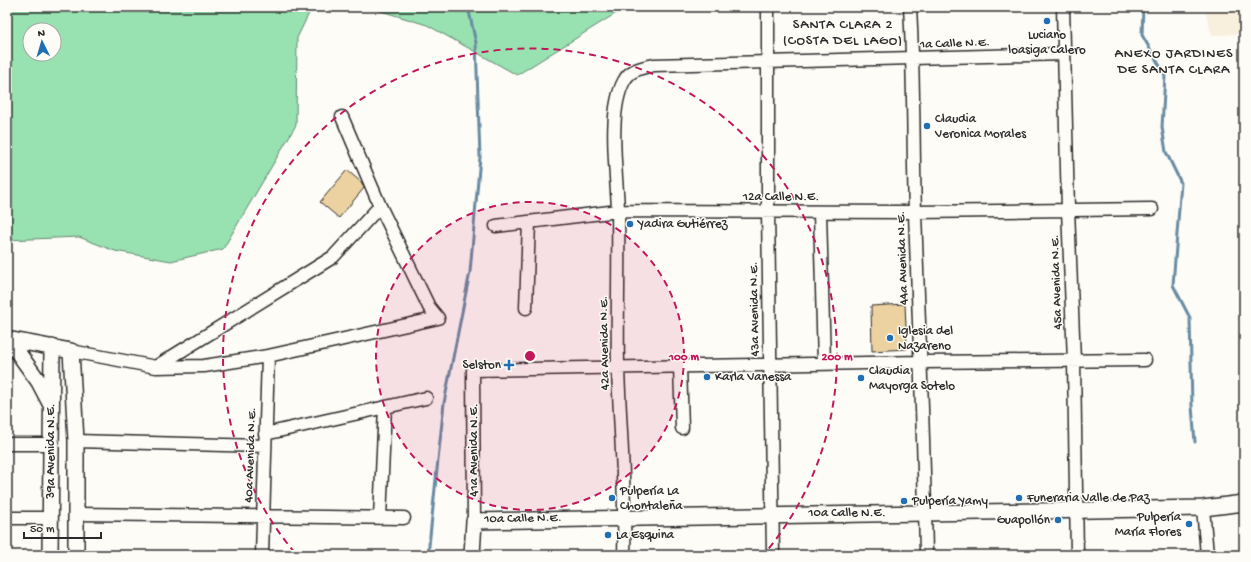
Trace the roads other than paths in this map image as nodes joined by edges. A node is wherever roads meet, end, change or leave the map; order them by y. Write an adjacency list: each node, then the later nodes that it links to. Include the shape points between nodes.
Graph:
1 (768, 7): 6 (street, 43a Avenida N.E.)
2 (910, 7): 5 (street, 44a Avenida N.E.)
3 (1063, 7): 4 (street, 45a Avenida N.E.)
4 (1064, 54): 5 (street, 1a Calle N.E.); 10 (street, 45a Avenida N.E.)
5 (913, 59): 6 (street, 1a Calle N.E.); 15 (street, 44a Avenida N.E.)
6 (768, 64): 8 (street, 1a Calle N.E., via 654,66 630,72 617,101); 13 (street, 43a Avenida N.E.)
7 (342, 117): 9 (street)
8 (614, 130): 12 (street, 42a Avenida N.E.)
9 (380, 206): 22 (street, via 429,307 438,318); 29 (street, via 333,257)
10 (1068, 209): 11 (street, 12a Calle N.E.); 15 (street, 12a Calle N.E.); 24 (street, 45a Avenida N.E.)
11 (1152, 209)
12 (618, 211): 13 (street, 12a Calle N.E.); 16 (street, 12a Calle N.E.); 30 (street, 42a Avenida N.E.)
13 (768, 211): 14 (street, 12a Calle N.E.); 27 (street, 43a Avenida N.E.)
14 (820, 212): 15 (street, 12a Calle N.E.); 26 (street)
15 (915, 212): 25 (street, 44a Avenida N.E.)
16 (529, 222): 17 (street, 12a Calle N.E.); 18 (street)
17 (496, 226)
18 (526, 308)
19 (8, 340): 20 (street); 32 (street, via 39,382)
20 (52, 347): 21 (street); 32 (street, 39a Avenida N.E.)
21 (71, 351): 29 (street); 36 (street, 39a Avenida N.E.)
22 (268, 356): 29 (street, via 204,366); 35 (street, 40a Avenida N.E.)
23 (1145, 360): 24 (street)
24 (1074, 361): 25 (street); 41 (street, 45a Avenida N.E.)
25 (922, 362): 26 (street); 42 (street, 44a Avenida N.E.)
26 (824, 364): 27 (street)
27 (770, 365): 28 (street); 44 (street, 43a Avenida N.E.)
28 (680, 366): 30 (street); 34 (street)
29 (156, 367)
30 (618, 367): 46 (street, 42a Avenida N.E.); 51 (street, 41a Avenida N.E., via 473,370)
31 (426, 398): 33 (street)
32 (51, 406): 38 (street, 39a Avenida N.E.)
33 (385, 407): 35 (street); 49 (street)
34 (682, 428)
35 (265, 440): 36 (street); 45 (street, 40a Avenida N.E.)
36 (76, 441): 43 (street, 39a Avenida N.E.)
37 (7, 444): 38 (street)
38 (51, 444): 48 (street, 39a Avenida N.E.)
39 (1244, 503): 40 (street, 10a Calle N.E.)
40 (1203, 508): 41 (street, 10a Calle N.E.); 60 (street)
41 (1077, 510): 42 (street, 10a Calle N.E.); 59 (street, 45a Avenida N.E.)
42 (925, 513): 44 (street, 10a Calle N.E.); 58 (street, 44a Avenida N.E.)
43 (77, 514): 45 (street); 53 (street, 39a Avenida N.E.)
44 (772, 514): 46 (street, 10a Calle N.E.); 57 (street, 43a Avenida N.E.)
45 (263, 516): 49 (street); 54 (street, 40a Avenida N.E.)
46 (625, 517): 51 (street, 10a Calle N.E.); 56 (street, 42a Avenida N.E.)
47 (7, 518): 48 (street)
48 (50, 518): 52 (street, 39a Avenida N.E.)
49 (380, 518): 50 (street)
50 (404, 518)
51 (474, 521): 55 (street, 41a Avenida N.E.)
52 (50, 555)
53 (76, 555)
54 (262, 555)
55 (472, 555)
56 (624, 555)
57 (773, 555)
58 (926, 555)
59 (1077, 555)
60 (1207, 555)

